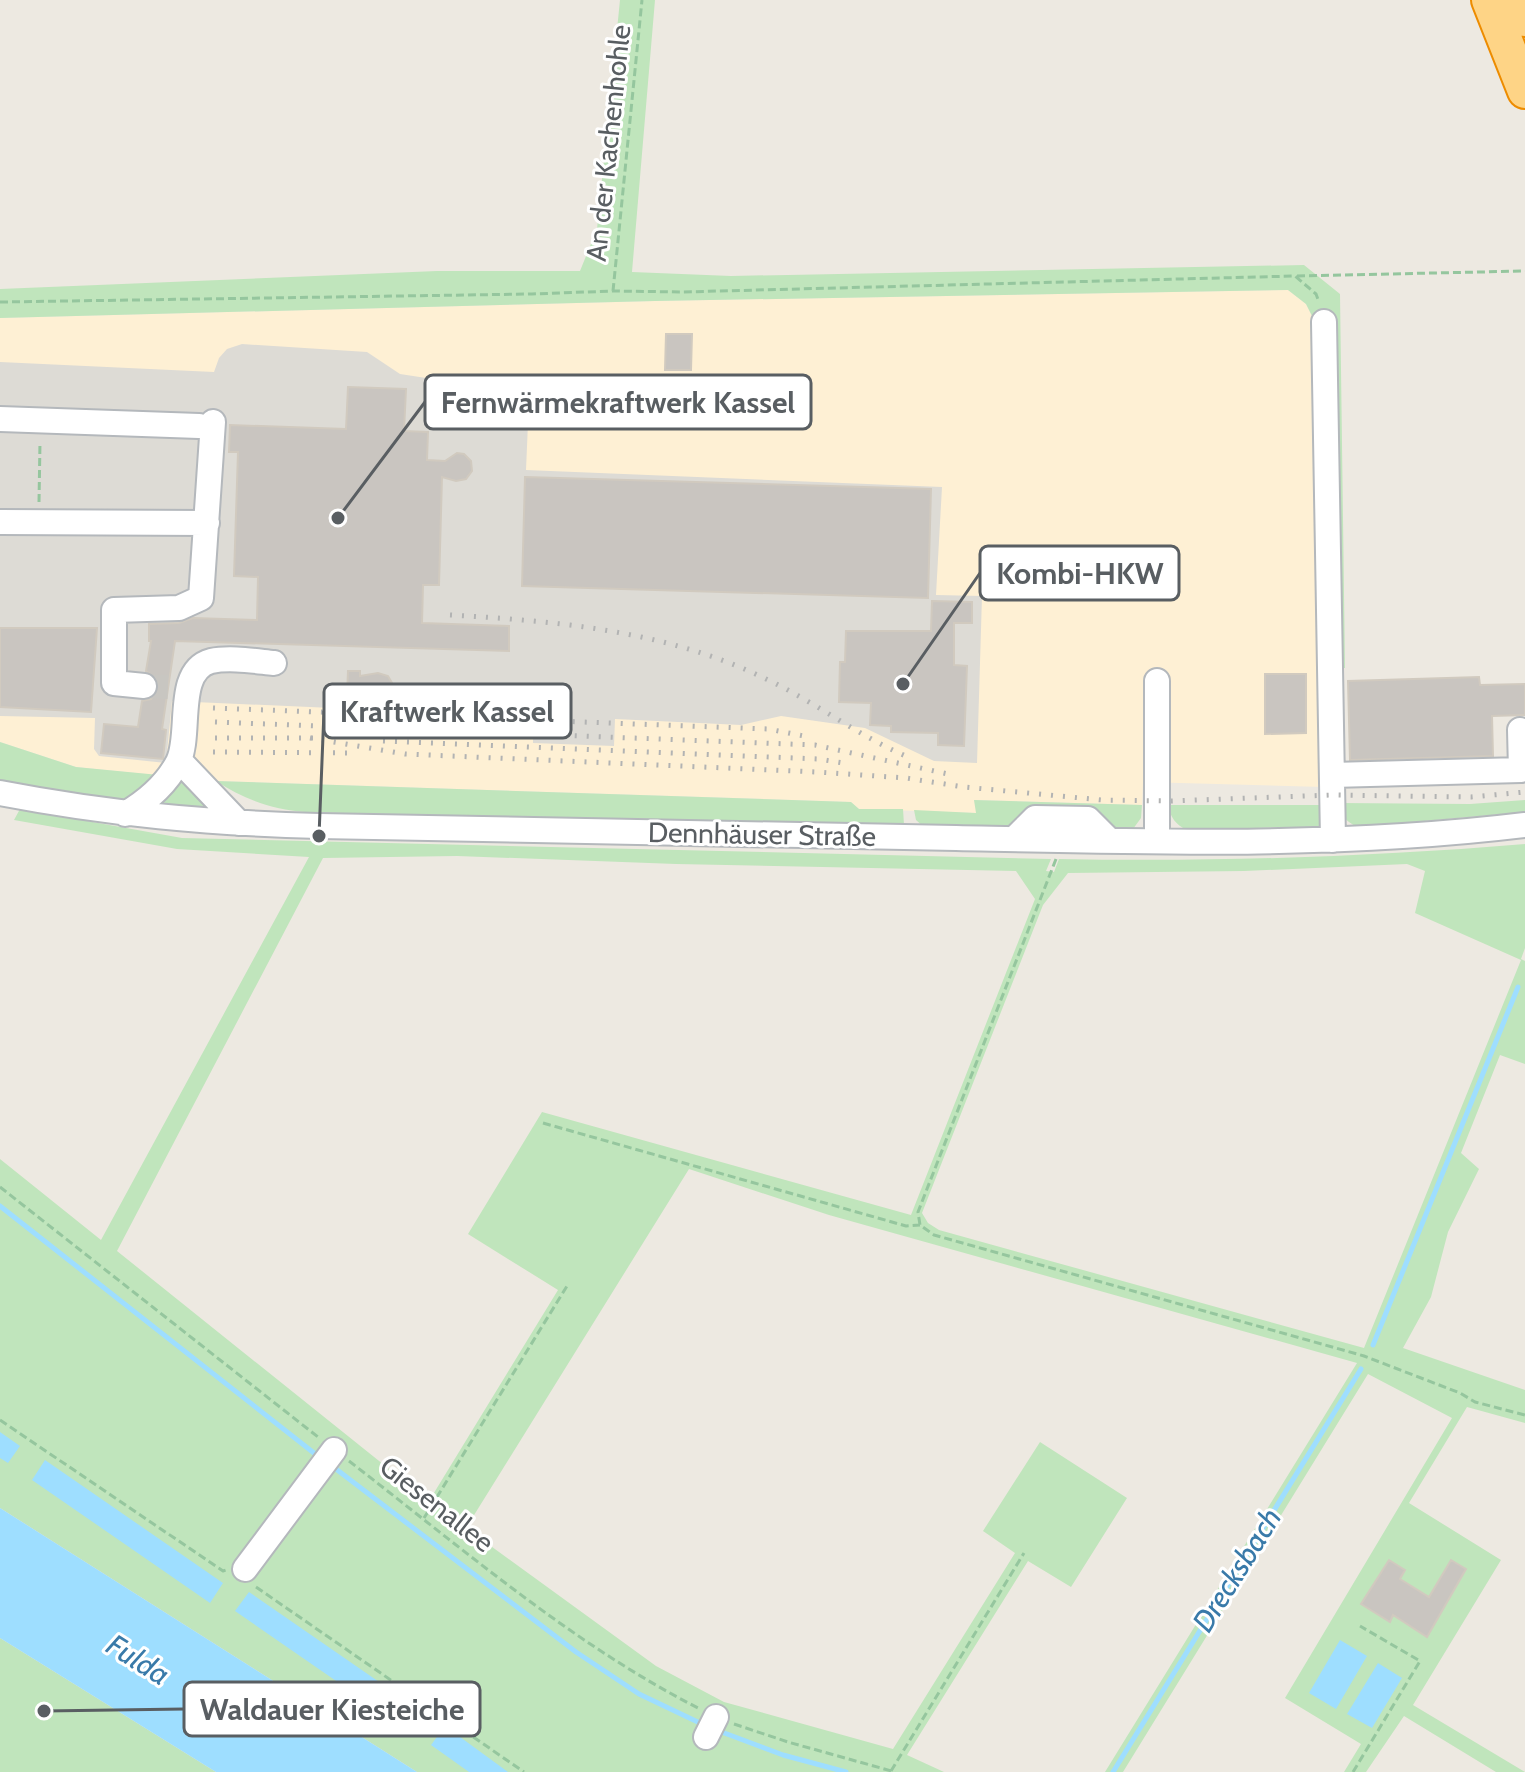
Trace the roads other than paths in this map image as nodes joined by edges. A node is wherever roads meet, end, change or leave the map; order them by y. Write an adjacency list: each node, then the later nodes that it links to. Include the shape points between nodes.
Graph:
1 (1489, 0): 4 (highway)
2 (1518, 0): 3 (highway)
3 (1525, 19)
4 (1525, 91)
5 (1324, 322): 14 (street)
6 (0, 419): 8 (street, via 206,424)
7 (0, 522): 8 (street)
8 (207, 523): 11 (street, via 201,598 179,608 114,610 114,683)
9 (274, 663): 11 (street, via 209,662)
10 (1157, 681): 22 (street)
11 (167, 687): 13 (street)
12 (1520, 730): 14 (street, via 1521,770)
13 (179, 760): 16 (street, via 147,802); 17 (street)
14 (1332, 775): 20 (street)
15 (0, 793): 16 (street, Dennhäuser Straße)
16 (125, 814): 17 (street, Dennhäuser Straße)
17 (239, 823): 19 (street, Dennhäuser Straße)
18 (1525, 825): 20 (street, Dennhäuser Straße)
19 (1014, 839): 21 (street, Dennhäuser Straße); 21 (street, via 1035,818 1088,819)
20 (1333, 840): 22 (street, Dennhäuser Straße)
21 (1110, 841): 22 (street, Dennhäuser Straße)
22 (1157, 841)
23 (334, 1450): 24 (street)
24 (245, 1569)

